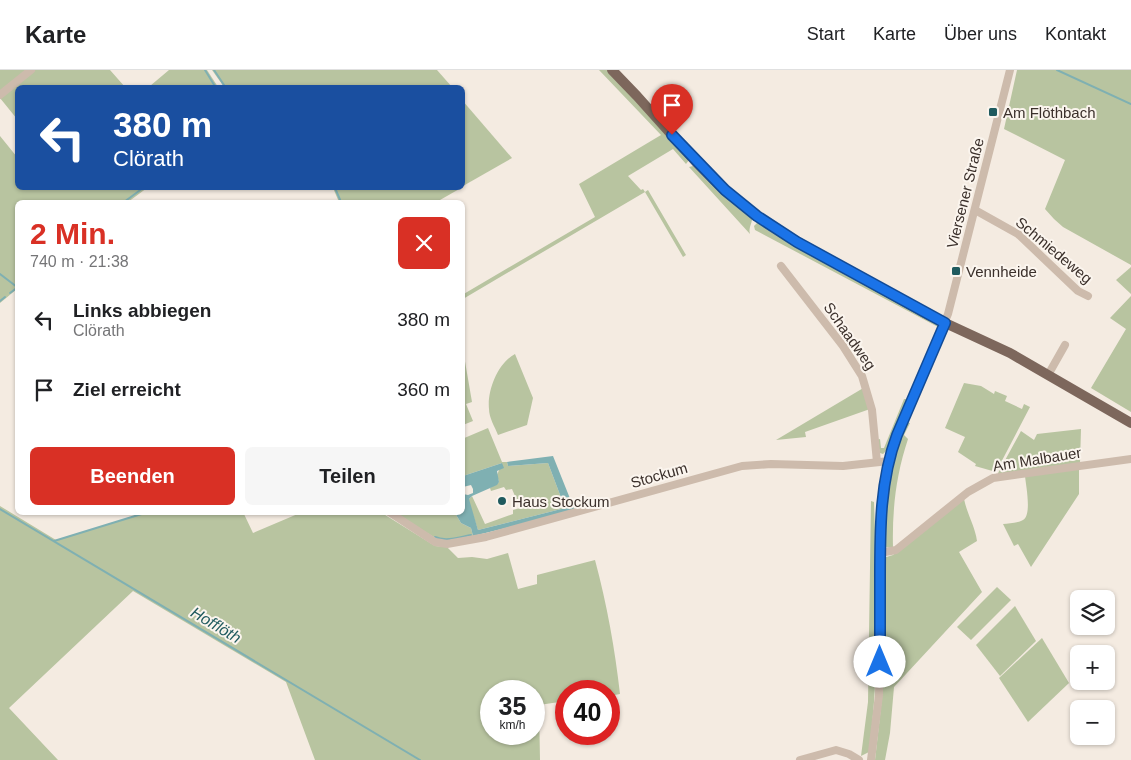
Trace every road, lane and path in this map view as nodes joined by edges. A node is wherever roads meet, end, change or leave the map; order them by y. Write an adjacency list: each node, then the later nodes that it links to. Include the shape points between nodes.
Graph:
1 (31, 70): 4 (street)
2 (612, 70): 8 (main road, via 702,167 757,216 797,242)
3 (1010, 70): 5 (street, Viersener Straße)
4 (0, 95)
5 (975, 210): 7 (street, Schmiedeweg, via 1018,234 1078,292); 8 (street, Viersener Straße)
6 (781, 266): 14 (street, Schaadweg, via 860,372 872,410)
7 (1088, 296)
8 (945, 323): 10 (main road, via 1002,348); 13 (street, Viersener Straße, via 904,417)
9 (1065, 345): 10 (street)
10 (1048, 375): 11 (main road)
11 (1129, 419)
12 (1131, 460): 16 (street, Am Malbauer, via 994,478 968,492 896,550)
13 (889, 461): 14 (street, Stockum); 16 (street, Viersener Straße, via 882,502)
14 (877, 462): 15 (street, Stockum, via 843,466 742,466 486,537 448,544 435,542)
15 (394, 515)
16 (880, 553): 19 (street, Viersener Straße, via 880,684)
17 (800, 760): 18 (street, via 836,750)
18 (859, 760)
19 (871, 760)

